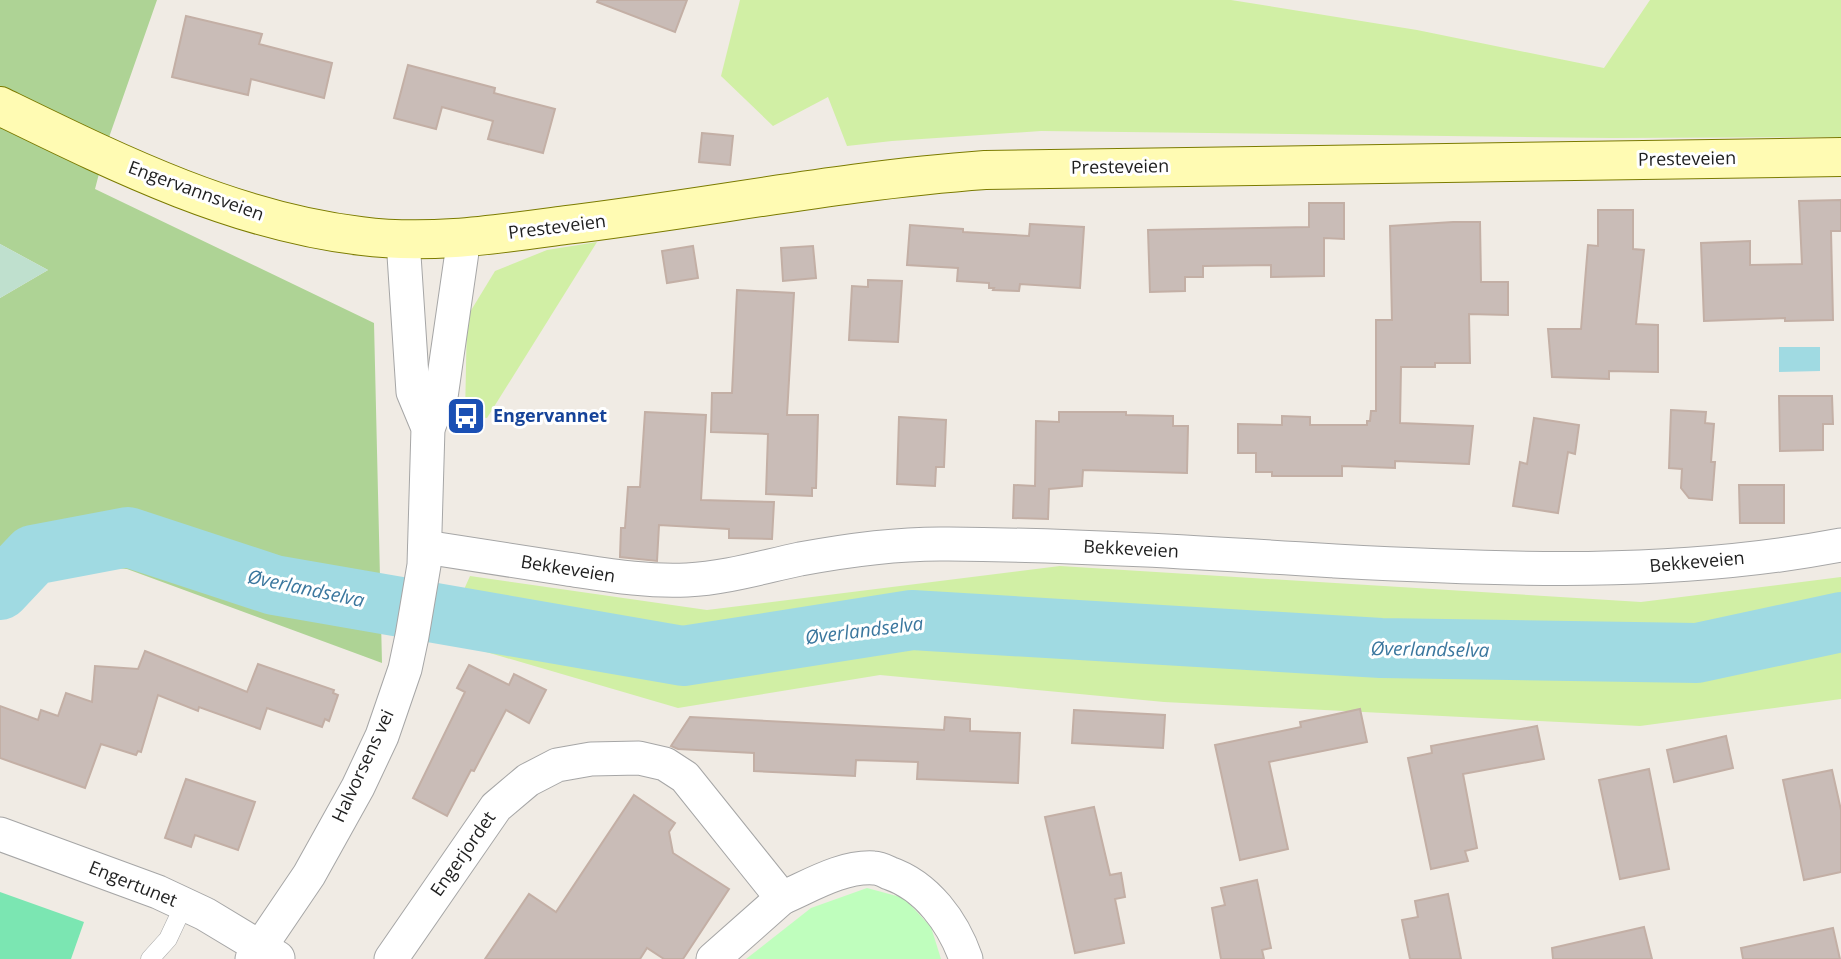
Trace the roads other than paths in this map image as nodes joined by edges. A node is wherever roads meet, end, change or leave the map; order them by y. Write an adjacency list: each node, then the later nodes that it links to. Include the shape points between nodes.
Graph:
1 (0, 106): 4 (main road, Engervannsveien, via 112,160 250,212 312,228)
2 (1841, 157): 3 (main road, Presteveien, via 985,170 923,174)
3 (464, 238): 4 (main road, Presteveien); 5 (street, Halvorsens vei, via 442,397)
4 (403, 240): 5 (street, Halvorsens vei, via 413,392)
5 (428, 428): 7 (street, Halvorsens vei)
6 (1841, 545): 7 (street, Bekkeveien, via 1677,565 1581,569 943,544 802,559 685,580)
7 (425, 556): 11 (street, Halvorsens vei, via 405,669 382,736)
8 (0, 834): 10 (street, Engertunet)
9 (782, 898): 13 (street, Engerjordet, via 685,777 665,764 639,758 579,761 556,765 527,780 496,807); 14 (street); 15 (street, via 839,873 875,867 904,878 930,898 959,938)
10 (184, 905): 11 (street, Engertunet); 12 (lane, via 168,939)
11 (263, 955)
12 (150, 959)
13 (391, 959)
14 (713, 959)
15 (966, 959)

